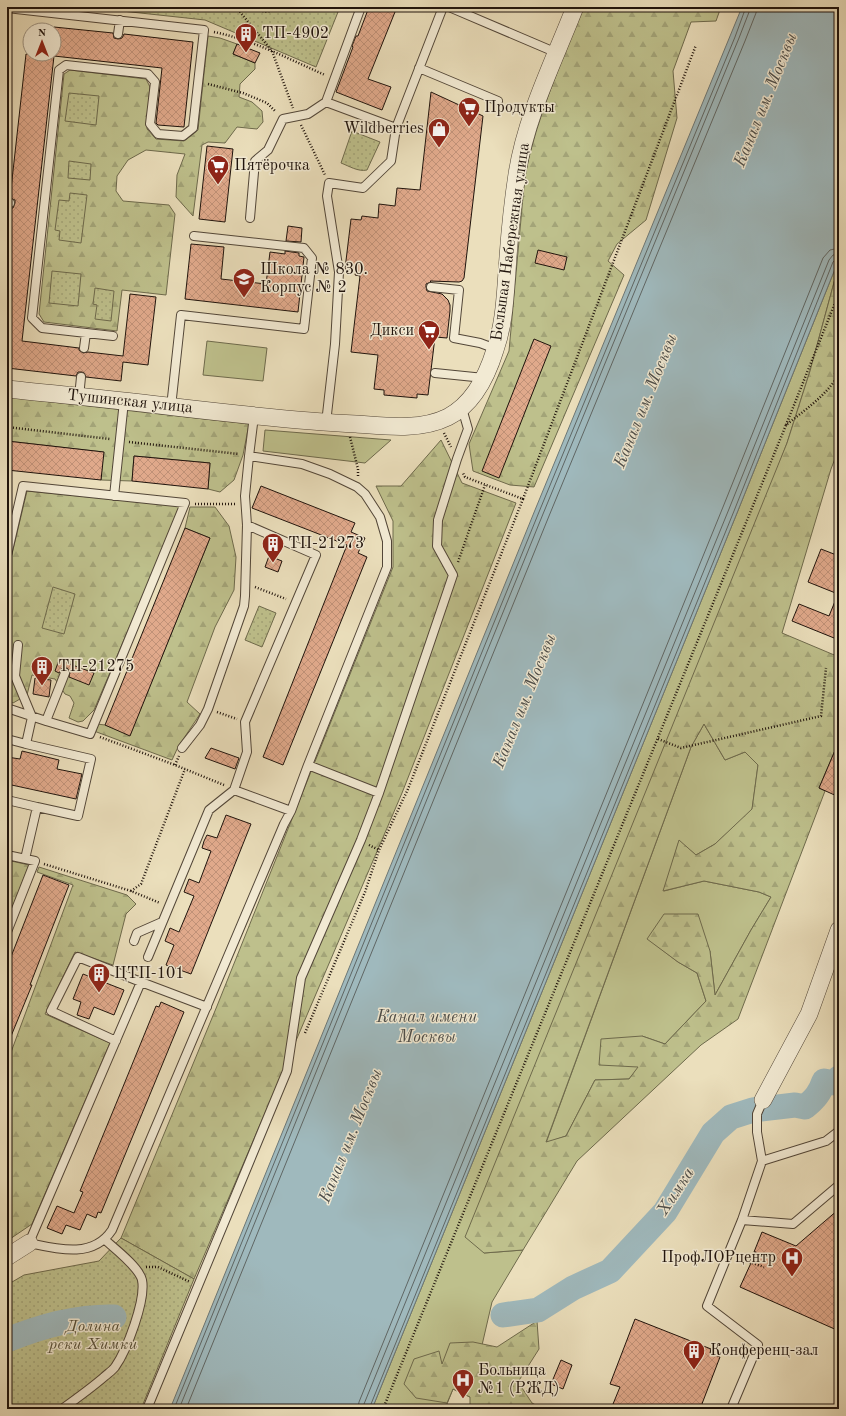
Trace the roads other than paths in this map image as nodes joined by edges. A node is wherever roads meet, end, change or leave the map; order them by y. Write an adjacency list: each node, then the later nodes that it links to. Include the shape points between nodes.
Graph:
1 (361, 7): 11 (lane)
2 (443, 7): 9 (lane)
3 (449, 7): 8 (lane)
4 (575, 7): 8 (street, Большая Набережная улица)
5 (7, 8): 6 (lane)
6 (120, 20): 7 (lane); 16 (lane, via 204,30 193,128 183,136 158,134 150,124 155,82 148,74 114,66 66,65 59,70 41,206 32,318 42,328)
7 (118, 34)
8 (557, 53): 19 (street, Большая Набережная улица, via 521,153 513,204 502,324)
9 (419, 68): 10 (lane); 12 (lane)
10 (498, 101)
11 (326, 102): 12 (lane); 13 (lane, via 308,114 283,119 268,150 255,161)
12 (396, 128): 29 (lane, via 391,161 363,188 329,183 327,196 339,272 335,344)
13 (250, 218)
14 (194, 236): 26 (lane, via 304,248 312,258 304,329 181,315)
15 (431, 287): 19 (lane, via 459,290 454,338)
16 (86, 333): 17 (lane); 18 (lane)
17 (113, 336)
18 (84, 348)
19 (496, 349): 22 (street, Большая Набережная улица)
20 (435, 373): 22 (lane)
21 (81, 377): 24 (lane)
22 (484, 378): 27 (street, Большая Набережная улица)
23 (7, 389): 24 (street, Тушинская улица)
24 (79, 397): 25 (street, Тушинская улица)
25 (124, 401): 26 (street, Тушинская улица); 31 (lane)
26 (171, 407): 28 (street, Тушинская улица)
27 (462, 408): 29 (street, Большая Набережная улица, via 448,417 423,425 399,427); 44 (lane, via 468,429 456,459 438,520 437,546 453,575)
28 (254, 416): 29 (street, Большая Набережная улица); 30 (lane)
29 (326, 423)
30 (249, 456): 32 (lane, via 245,496); 42 (lane, via 302,464 357,487 365,494 380,517 387,541 387,567)
31 (114, 496): 33 (lane, via 23,486); 38 (lane, via 185,503 90,734)
32 (247, 525): 41 (lane, via 244,606 208,708 200,725); 43 (lane, via 316,555 245,722 247,752)
33 (7, 555)
34 (18, 645): 37 (lane, via 15,676)
35 (65, 673): 38 (lane)
36 (7, 708): 37 (lane)
37 (32, 717): 38 (lane); 40 (lane)
38 (46, 721)
39 (7, 740): 40 (lane)
40 (26, 744): 46 (lane, via 92,759 78,816)
41 (182, 748)
42 (308, 765): 44 (lane); 47 (lane)
43 (234, 790): 47 (lane); 50 (lane, via 209,810)
44 (379, 793): 67 (lane, via 301,978 287,1071)
45 (7, 800): 46 (lane)
46 (37, 807): 49 (lane)
47 (291, 811): 56 (lane)
48 (7, 855): 49 (lane)
49 (25, 859): 52 (lane, via 34,861)
50 (162, 922): 53 (lane, via 137,933); 54 (lane)
51 (839, 930): 58 (street, via 809,1014)
52 (7, 932)
53 (134, 941)
54 (148, 957)
55 (141, 982): 56 (lane); 57 (lane); 57 (lane, via 78,956 51,1011)
56 (207, 1007): 63 (lane, via 112,1230)
57 (116, 1041): 64 (lane)
58 (760, 1107): 60 (lane, via 757,1132)
59 (839, 1131): 60 (lane, via 826,1141)
60 (762, 1161): 62 (lane)
61 (839, 1185): 62 (lane, via 793,1224)
62 (742, 1220): 68 (lane, via 707,1306 758,1345)
63 (104, 1239): 64 (lane, via 91,1246 64,1250); 66 (lane, via 135,1268 142,1279 142,1299 125,1348 115,1367)
64 (29, 1242): 65 (street)
65 (7, 1256)
66 (62, 1409)
67 (146, 1409)
68 (731, 1409)

